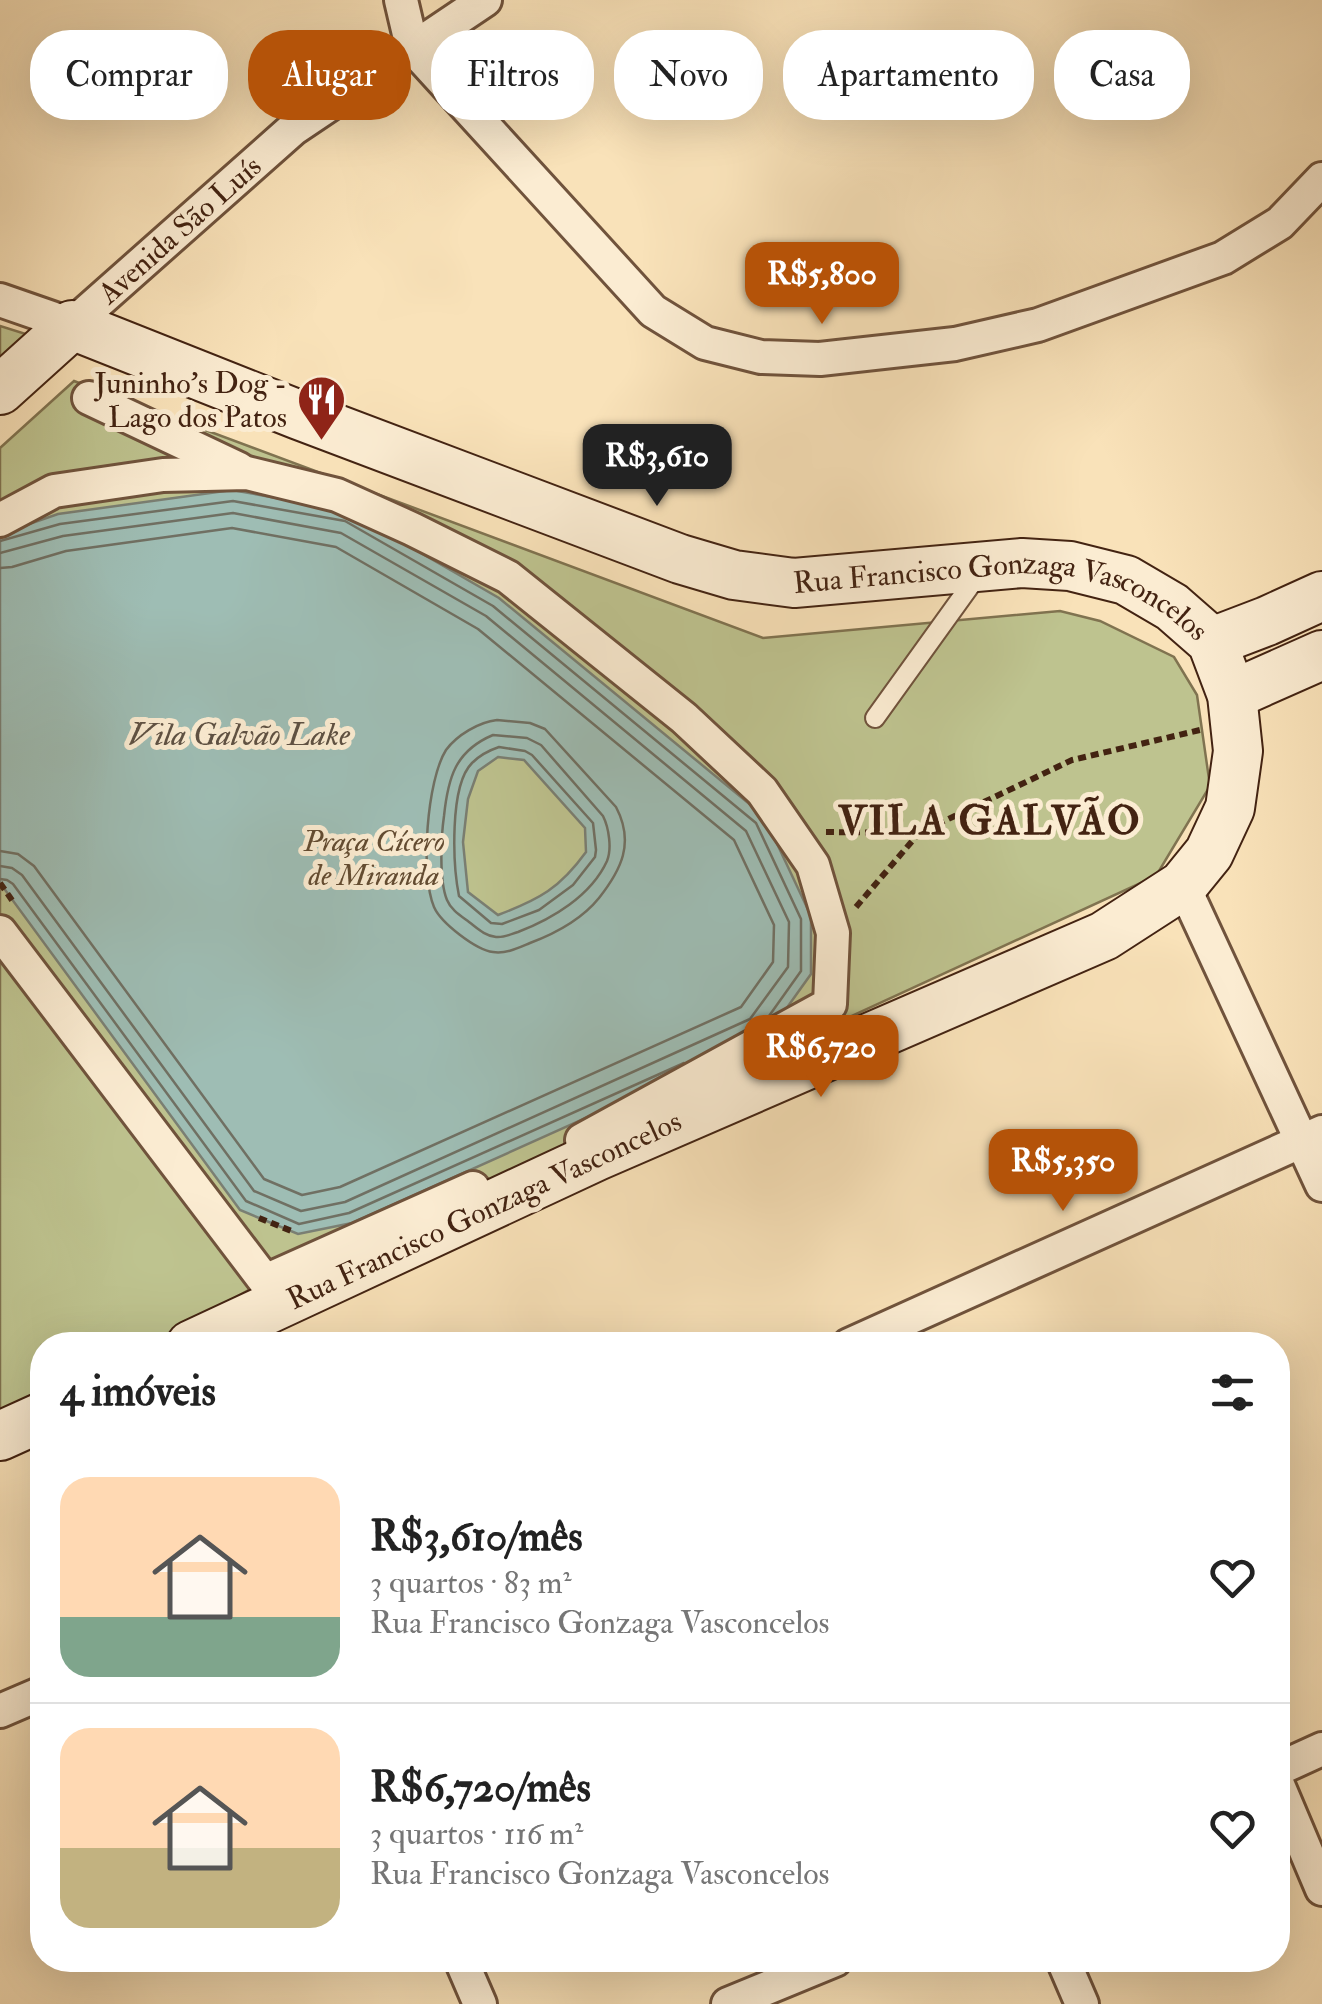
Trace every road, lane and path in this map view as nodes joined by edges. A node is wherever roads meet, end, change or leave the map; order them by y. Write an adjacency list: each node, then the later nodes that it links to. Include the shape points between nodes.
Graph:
1 (401, 0): 3 (street)
2 (485, 0): 3 (street, Avenida São Luís)
3 (412, 47): 4 (street, via 654,311 704,343 761,358 820,359 955,344 1038,325 1223,258 1280,223); 6 (street, Avenida São Luís, via 293,128)
4 (1322, 179)
5 (0, 300): 6 (street)
6 (72, 324): 7 (street); 11 (street, Rua Francisco Gonzaga Vasconcelos, via 734,575 794,583)
7 (0, 390)
8 (89, 398): 9 (street)
9 (247, 473): 10 (street, via 163,475 54,491); 18 (street, via 337,495 508,576 684,718 762,791)
10 (0, 520)
11 (983, 568): 14 (street, Rua Francisco Gonzaga Vasconcelos, via 1070,566 1126,580); 17 (lane)
12 (1322, 596): 13 (street)
13 (1267, 621): 14 (street); 15 (street, via 1263,651 1273,662)
14 (1212, 642): 16 (street, Rua Francisco Gonzaga Vasconcelos)
15 (1306, 663): 16 (street)
16 (1233, 708): 19 (path, via 1072,760); 21 (street, Rua Francisco Gonzaga Vasconcelos, via 1238,751 1230,808)
17 (875, 718)
18 (790, 831): 19 (path); 23 (street, via 813,865)
19 (919, 834): 23 (path)
20 (0, 884): 22 (path)
21 (1183, 885): 24 (street); 28 (street, Rua Francisco Gonzaga Vasconcelos, via 1104,936 597,1156)
22 (12, 924): 23 (street, via 265,1281 593,1135 830,1004)
23 (833, 934)
24 (1312, 1136): 25 (street); 29 (street)
25 (1322, 1185)
26 (255, 1216): 27 (path)
27 (298, 1234)
28 (219, 1332)
29 (878, 1332)
30 (30, 1422): 31 (street)
31 (0, 1436)
32 (30, 1698): 33 (street)
33 (0, 1711)
34 (1322, 1749): 35 (street)
35 (1290, 1764)
36 (1290, 1813): 37 (street)
37 (1322, 1889)
38 (467, 1972): 41 (street)
39 (806, 1972): 42 (street)
40 (1068, 1972): 43 (street)
41 (480, 2004)
42 (728, 2004)
43 (1082, 2004)

